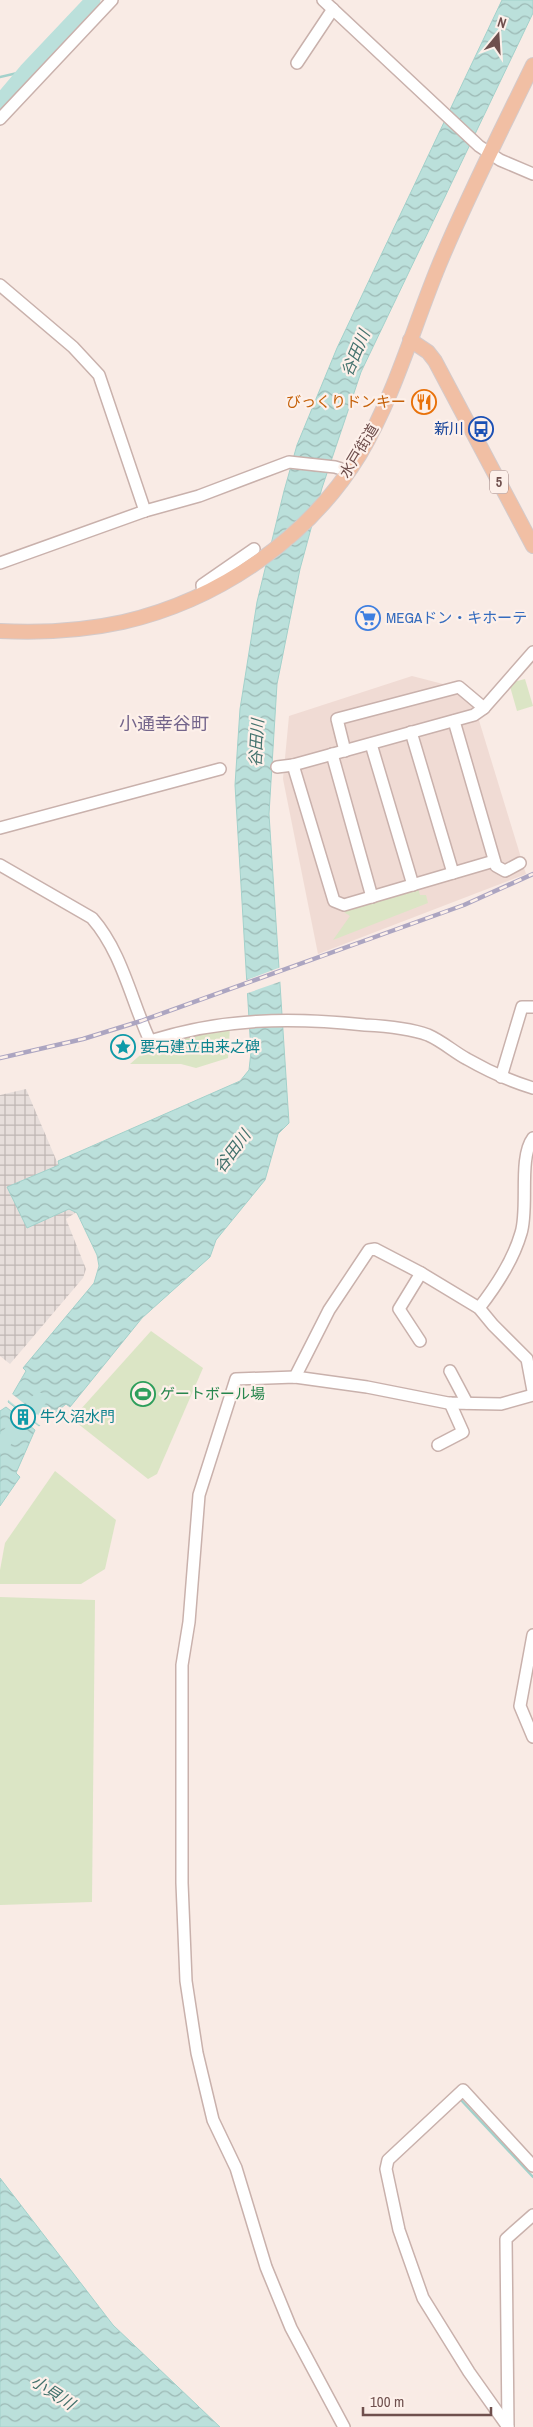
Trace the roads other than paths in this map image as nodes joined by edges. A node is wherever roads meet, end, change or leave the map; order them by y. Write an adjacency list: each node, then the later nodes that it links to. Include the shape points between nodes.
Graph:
1 (112, 0): 6 (street)
2 (323, 0): 3 (street)
3 (333, 10): 4 (street); 7 (street)
4 (297, 63)
5 (533, 65): 7 (main road, 水戸街道)
6 (0, 119)
7 (484, 150): 8 (street); 10 (main road, 水戸街道)
8 (533, 174)
9 (0, 284): 12 (street, via 73,347 99,375)
10 (410, 340): 11 (main road, 水戸街道, via 378,419); 13 (main road, 5, via 428,352 435,362)
11 (348, 471): 12 (street, via 289,462 199,496); 16 (main road, 水戸街道, via 328,497 276,548)
12 (145, 512): 15 (street)
13 (533, 546)
14 (254, 549): 16 (street, via 202,585)
15 (0, 563)
16 (203, 594): 17 (main road, 水戸街道, via 123,622 62,631)
17 (0, 631)
18 (533, 652): 19 (street)
19 (484, 708): 20 (street); 23 (street, via 459,687 337,719)
20 (454, 721): 21 (street); 29 (street)
21 (411, 732): 22 (street); 32 (street)
22 (371, 744): 23 (street); 33 (street)
23 (345, 751): 24 (street)
24 (332, 754): 25 (street); 34 (street)
25 (293, 765): 26 (street); 34 (street, via 334,901 344,905)
26 (278, 767)
27 (220, 769): 28 (street)
28 (0, 828)
29 (494, 861): 30 (street, via 496,866 505,870); 32 (street)
30 (520, 863)
31 (0, 865): 36 (street, via 92,918 100,927 115,954 150,1041 242,1021 290,1019 371,1025 429,1036)
32 (453, 873): 33 (street)
33 (413, 885): 34 (street)
34 (372, 897)
35 (533, 1007): 36 (street, via 522,1007)
36 (501, 1077): 37 (street)
37 (533, 1088)
38 (531, 1144): 39 (street, via 525,1165)
39 (530, 1193): 40 (street)
40 (522, 1232): 41 (street); 43 (street, via 502,1278)
41 (533, 1237)
42 (421, 1273): 43 (street); 44 (street, via 398,1309); 46 (street, via 374,1249 369,1250 329,1310)
43 (479, 1308): 47 (street, via 527,1359)
44 (420, 1341)
45 (450, 1371): 49 (street)
46 (295, 1377): 50 (street); 56 (street, via 236,1379 199,1495 189,1622 182,1665 182,1883 186,1981 197,2053 213,2120 236,2168 266,2267 291,2328)
47 (533, 1391)
48 (533, 1395): 49 (street, via 501,1404)
49 (468, 1402): 50 (street)
50 (450, 1403): 51 (street, via 463,1432)
51 (438, 1445)
52 (533, 1635): 53 (street, via 520,1706)
53 (533, 1737)
54 (533, 2166): 57 (street, via 463,2090 388,2160 386,2169 399,2230 423,2298)
55 (533, 2215): 57 (street, via 506,2239)
56 (344, 2427)
57 (508, 2427)

